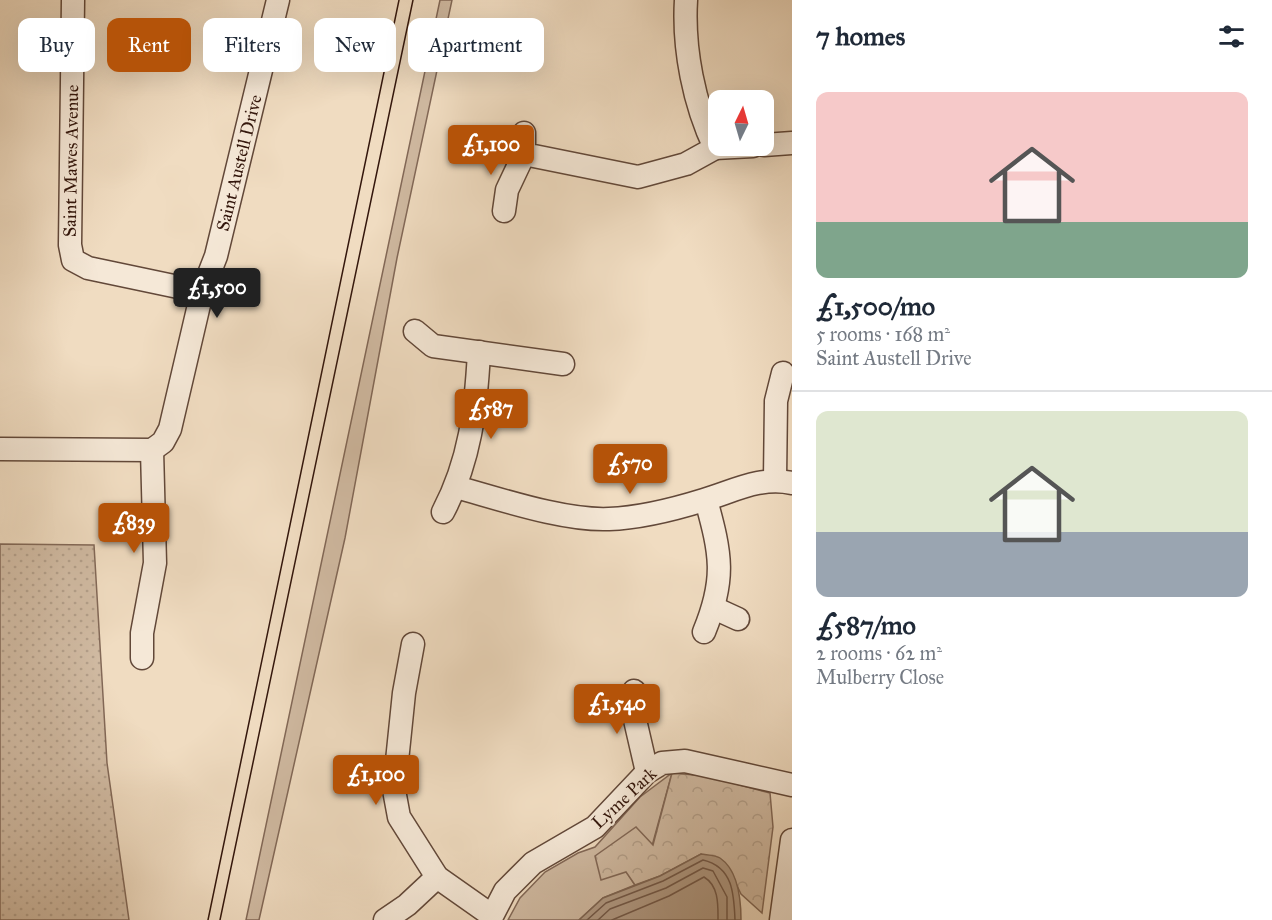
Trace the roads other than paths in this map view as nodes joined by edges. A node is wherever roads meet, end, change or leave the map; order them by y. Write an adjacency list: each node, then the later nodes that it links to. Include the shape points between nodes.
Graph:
1 (73, 0): 9 (street, Saint Mawes Avenue, via 73,260 88,268)
2 (278, 0): 9 (street, Saint Austell Drive, via 216,256)
3 (686, 0): 4 (street, via 684,30 702,122)
4 (708, 134)
5 (792, 143): 6 (street)
6 (774, 144)
7 (708, 152): 8 (street, via 686,164 638,177 524,144 507,190)
8 (504, 211)
9 (202, 292): 15 (street, Saint Austell Drive, via 170,429 163,442)
10 (415, 330): 11 (street, via 432,346)
11 (479, 352): 12 (street); 17 (street, via 476,410)
12 (563, 364)
13 (783, 373): 16 (street, via 776,401)
14 (0, 449): 15 (street)
15 (152, 450): 24 (street, via 155,563 142,633)
16 (784, 481): 18 (street, via 747,485)
17 (456, 487): 18 (street, via 567,514 609,519); 19 (street)
18 (706, 500): 20 (street, via 720,559)
19 (443, 512)
20 (714, 608): 21 (street); 22 (street)
21 (738, 619)
22 (704, 632)
23 (413, 644): 29 (street, via 394,790 399,817)
24 (142, 658)
25 (634, 691): 26 (street, via 635,720)
26 (647, 772): 27 (street, Lyme Park, via 662,763 686,761); 30 (street, Lyme Park, via 595,827 533,863 506,891)
27 (792, 785)
28 (792, 840): 32 (street)
29 (437, 877): 30 (street); 31 (street)
30 (490, 917)
31 (385, 920)
32 (781, 920)

